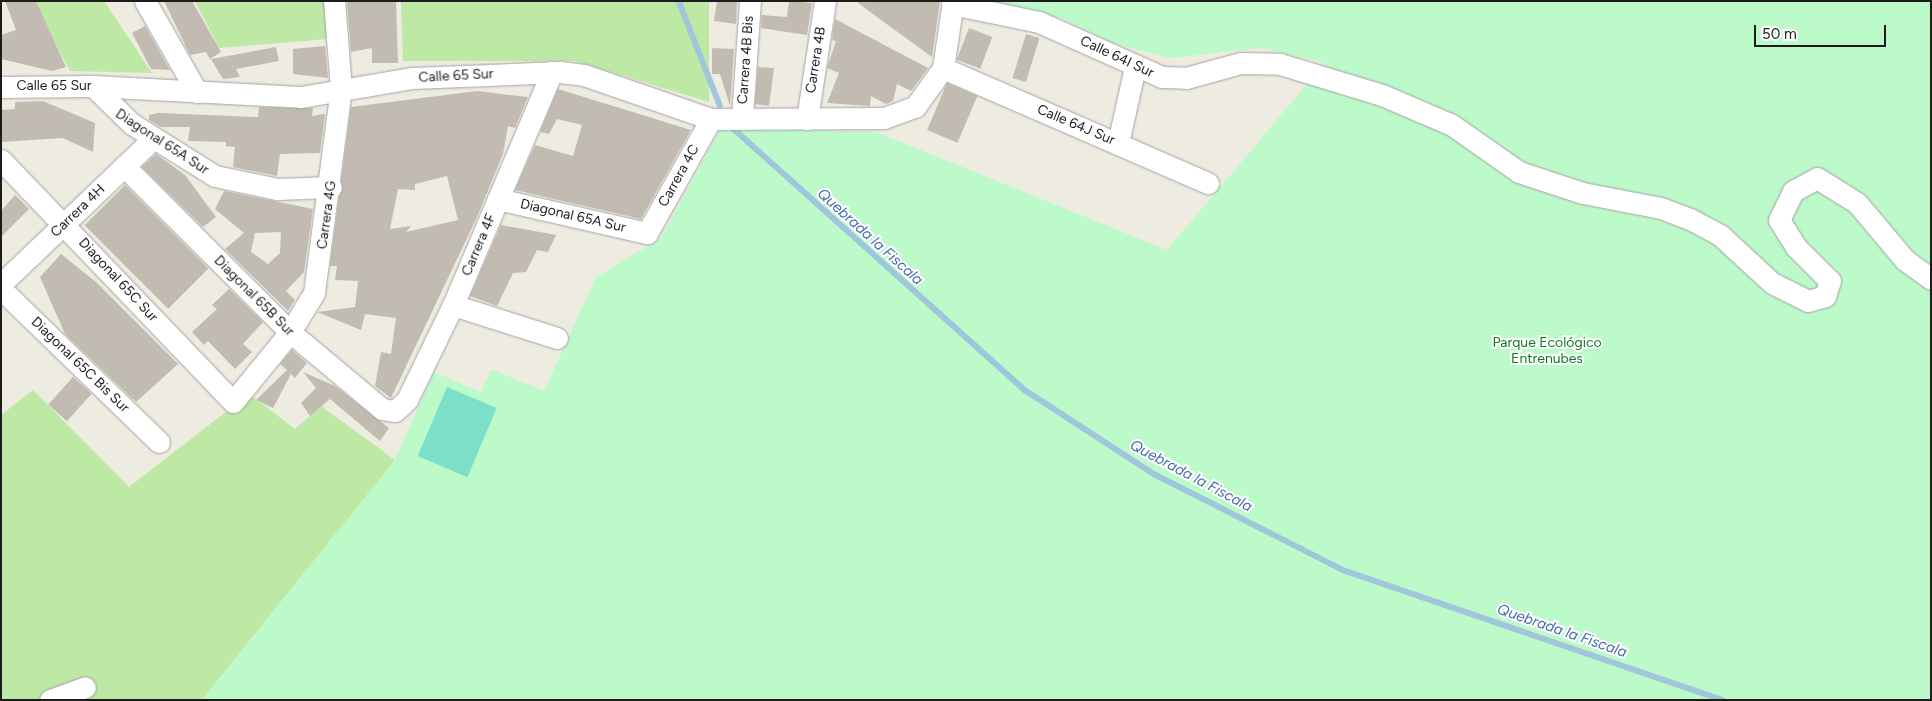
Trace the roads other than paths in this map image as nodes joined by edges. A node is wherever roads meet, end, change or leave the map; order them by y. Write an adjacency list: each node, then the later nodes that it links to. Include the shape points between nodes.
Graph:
1 (145, 1): 12 (street)
2 (334, 1): 11 (street, Carrera 4G)
3 (750, 1): 14 (street, Carrera 4B Bis)
4 (825, 1): 15 (street, Carrera 4B)
5 (952, 3): 6 (street, Calle 64I Sur, via 1038,22); 7 (street)
6 (1135, 67): 17 (street); 25 (street, Calle 64I Sur, via 1162,77 1186,78 1241,63 1280,64 1313,73 1452,125 1520,172 1583,193 1661,208 1690,219 1720,235 1772,283 1795,297 1814,301 1829,290 1827,276 1796,247 1780,220 1793,191 1817,178 1856,203 1906,260)
7 (943, 68): 15 (street, Calle 65 Sur, via 922,101 905,111 884,118); 17 (street, Calle 64J Sur)
8 (552, 72): 11 (street, Calle 65 Sur, via 412,78); 13 (street, Calle 65 Sur, via 584,75); 22 (street, Carrera 4F)
9 (93, 86): 10 (street, Calle 65 Sur); 12 (street, Calle 65 Sur); 16 (street, Diagonal 65A Sur, via 112,109)
10 (1, 87)
11 (340, 89): 12 (street, Calle 65 Sur, via 301,98); 21 (street, Carrera 4G)
12 (197, 92)
13 (710, 118): 14 (street, Calle 65 Sur); 24 (street, Carrera 4C)
14 (742, 118): 15 (street, Calle 65 Sur)
15 (807, 119)
16 (154, 138): 19 (street, Carrera 4H); 21 (street, Diagonal 65A Sur, via 215,176 277,189)
17 (1118, 143): 20 (street, Calle 64J Sur)
18 (1, 160): 23 (street, Diagonal 65C Sur)
19 (124, 166): 23 (street, Carrera 4H); 29 (street, Diagonal 65B Sur)
20 (1208, 183)
21 (331, 187): 29 (street, Carrera 4G, via 314,293)
22 (498, 199): 24 (street, Diagonal 65A Sur); 28 (street, Carrera 4F)
23 (65, 223): 26 (street, Carrera 4H); 31 (street, Diagonal 65C Sur)
24 (648, 233)
25 (1931, 279)
26 (1, 284)
27 (1, 289): 33 (street, Diagonal 65C Bis Sur)
28 (453, 305): 30 (street); 32 (street, Carrera 4F, via 408,400)
29 (290, 332): 31 (street, Carrera 4G); 32 (street, Diagonal 65B Sur, via 382,409)
30 (557, 338)
31 (233, 402)
32 (395, 411)
33 (159, 442)
34 (85, 687): 35 (street)
35 (50, 700)

